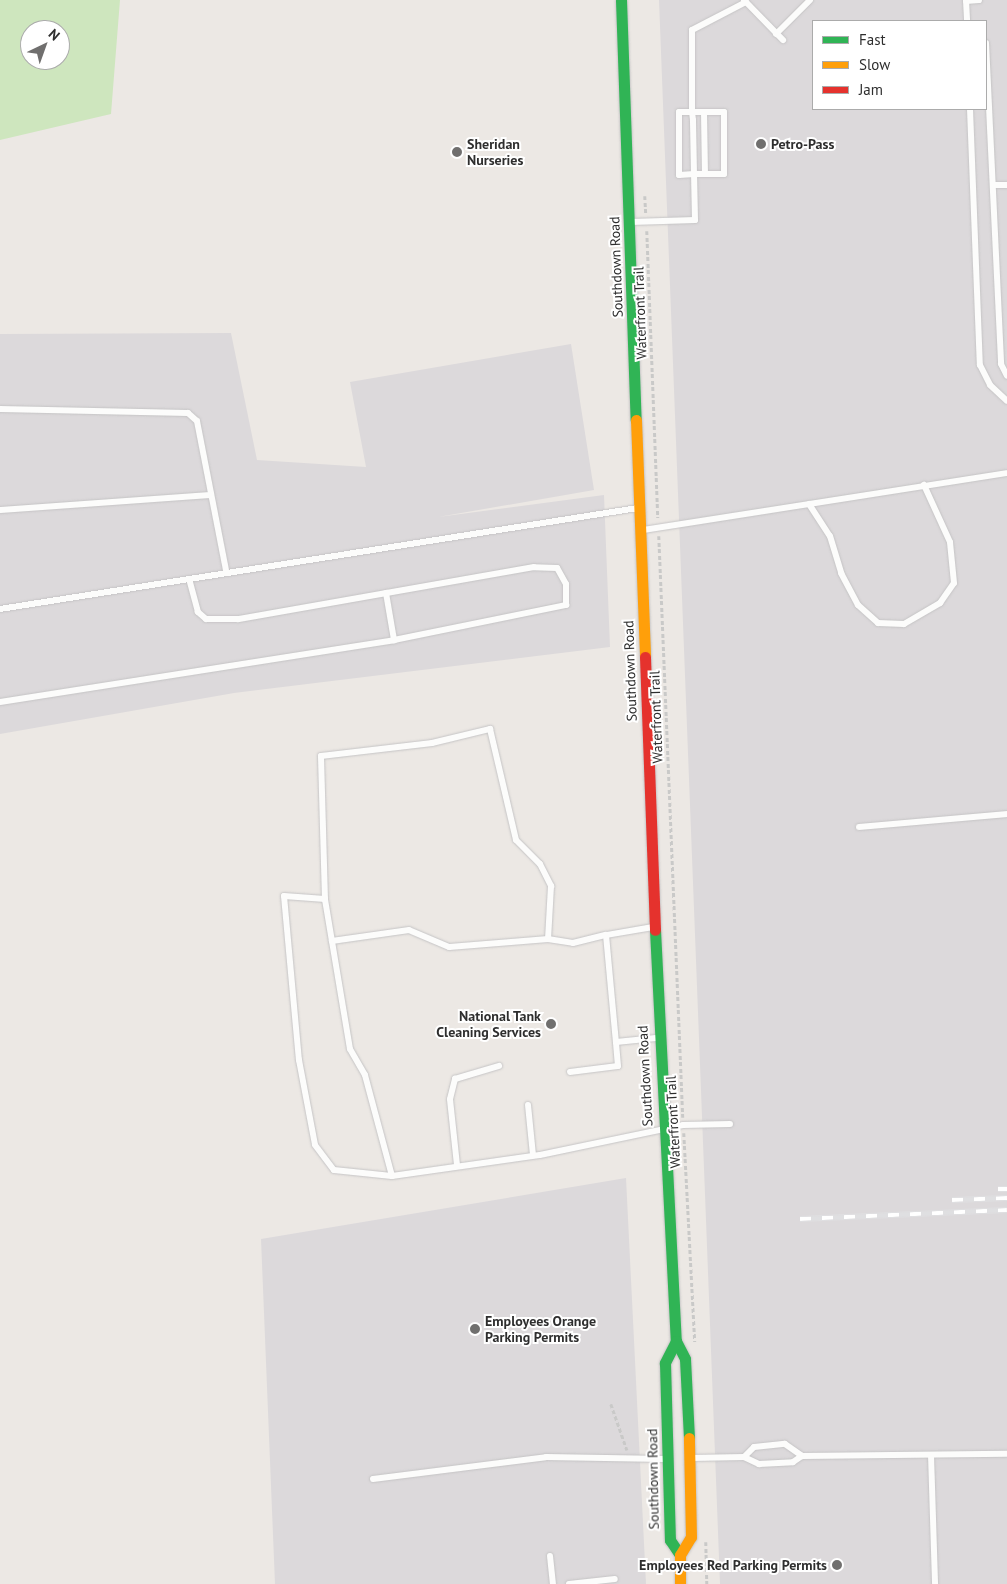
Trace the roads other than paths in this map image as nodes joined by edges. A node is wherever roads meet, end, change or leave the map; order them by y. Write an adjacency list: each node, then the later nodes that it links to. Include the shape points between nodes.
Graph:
1 (621, 0): 17 (main road, Southdown Road)
2 (810, 0): 7 (lane)
3 (966, 0): 4 (lane); 6 (lane)
4 (979, 0)
5 (745, 1): 7 (lane); 11 (lane, via 692,30)
6 (966, 20)
7 (776, 34): 8 (lane)
8 (783, 40)
9 (987, 59): 15 (lane)
10 (970, 110): 19 (lane, via 980,365 990,385)
11 (692, 112): 12 (lane); 13 (lane); 13 (lane, via 680,112 679,175)
12 (704, 112): 14 (lane); 14 (lane, via 724,112 724,174)
13 (694, 174): 14 (lane); 17 (lane, via 695,220)
14 (705, 174)
15 (995, 185): 16 (lane); 18 (lane, via 1001,364)
16 (1007, 185)
17 (630, 222): 25 (main road, Southdown Road)
18 (1007, 376)
19 (1007, 401)
20 (0, 409): 23 (lane, via 188,413 196,421)
21 (1007, 473): 22 (lane)
22 (924, 485): 24 (lane); 24 (lane, via 950,542 954,583 940,603 904,624 878,623 858,605 841,573 830,536)
23 (210, 495): 26 (lane); 28 (lane)
24 (809, 504): 27 (lane)
25 (639, 508): 27 (main road, Southdown Road); 28 (lane, via 441,536 303,564)
26 (0, 510)
27 (640, 530): 37 (main road, Southdown Road)
28 (226, 570): 29 (lane)
29 (189, 579): 30 (lane, via 198,612 206,619 238,619); 31 (lane)
30 (386, 593): 32 (lane); 32 (lane, via 534,567 557,568 566,584 566,605)
31 (0, 609)
32 (394, 640): 33 (lane)
33 (0, 702)
34 (1007, 814): 35 (lane)
35 (860, 827)
36 (325, 900): 39 (lane, via 321,756 432,743 490,729 516,840 540,864 551,886); 40 (lane); 50 (lane, via 284,896 299,1060 315,1145 334,1170)
37 (654, 927): 38 (lane); 41 (main road, Southdown Road)
38 (606, 935): 39 (lane, via 573,943); 42 (lane)
39 (548, 939): 40 (lane, via 448,947 409,930)
40 (332, 941): 50 (lane, via 350,1049 365,1075)
41 (658, 1037): 42 (lane); 47 (main road, Southdown Road)
42 (616, 1042): 44 (lane, via 618,1066)
43 (499, 1066): 49 (lane, via 455,1079 450,1099)
44 (570, 1072)
45 (528, 1105): 48 (lane)
46 (730, 1124): 47 (lane, via 683,1125)
47 (662, 1131): 48 (lane); 51 (main road, Southdown Road)
48 (533, 1156): 49 (lane)
49 (457, 1165): 50 (lane)
50 (392, 1176)
51 (676, 1341): 56 (main road, Southdown Road, via 685,1359); 57 (main road, Southdown Road, via 665,1363)
52 (1007, 1454): 53 (lane)
53 (931, 1455): 54 (lane); 65 (lane)
54 (802, 1456): 55 (lane, via 793,1462 759,1464); 55 (lane, via 785,1444 754,1447)
55 (744, 1457): 56 (lane)
56 (690, 1458): 57 (main road); 60 (main road, Southdown Road, via 691,1537)
57 (669, 1459): 58 (lane, via 546,1456); 60 (main road, Southdown Road, via 670,1540)
58 (373, 1479)
59 (550, 1556): 62 (lane)
60 (680, 1556): 64 (main road, Southdown Road)
61 (615, 1579): 63 (lane)
62 (553, 1584)
63 (568, 1584)
64 (680, 1584)
65 (935, 1584)

